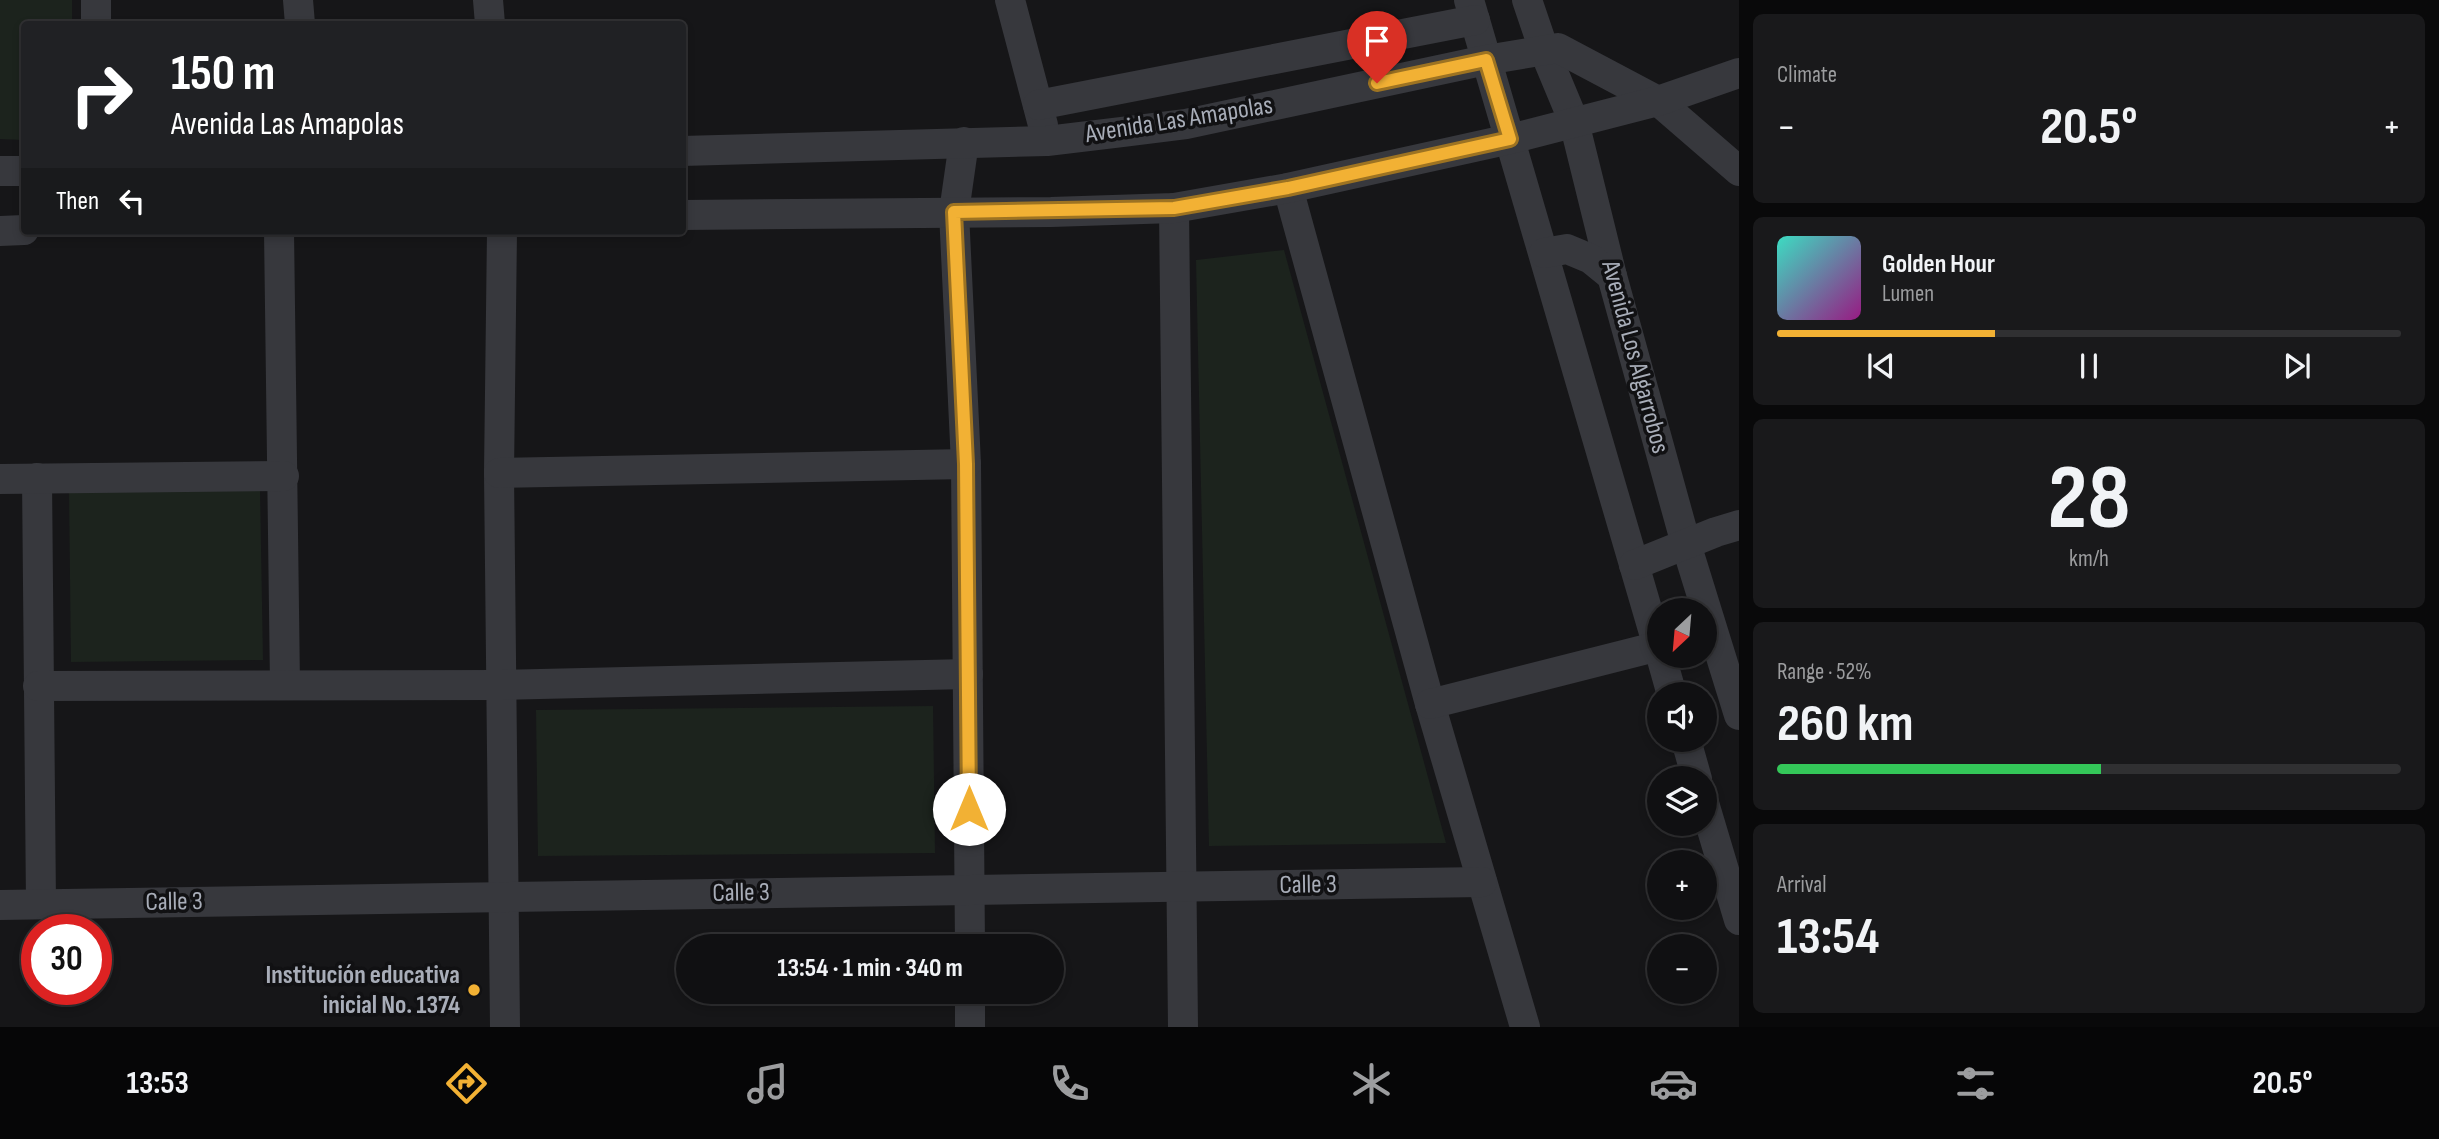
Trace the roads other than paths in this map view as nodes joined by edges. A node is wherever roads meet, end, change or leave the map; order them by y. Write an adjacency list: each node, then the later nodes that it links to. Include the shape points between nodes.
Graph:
1 (96, 0): 7 (street)
2 (298, 0): 8 (street)
3 (488, 0): 9 (street)
4 (1010, 0): 14 (street)
5 (1527, 0): 10 (street, Avenida Los Algarrobos)
6 (1472, 10): 11 (street); 14 (street)
7 (96, 21)
8 (300, 21)
9 (490, 21)
10 (1544, 50): 11 (street, Avenida Las Amapolas); 13 (street, Avenida Las Amapolas, via 1558,48); 15 (street, Avenida Los Algarrobos)
11 (1486, 60): 16 (street); 17 (street, Avenida Las Amapolas, via 1186,124)
12 (1739, 73): 13 (street)
13 (1658, 101): 15 (street); 22 (street, Avenida Las Amapolas)
14 (1038, 105): 17 (street)
15 (1574, 122): 16 (street); 32 (street, Avenida Los Algarrobos)
16 (1510, 139): 23 (street); 31 (street)
17 (1048, 141): 18 (street, Avenida Las Amapolas)
18 (964, 142): 19 (street, Avenida Las Amapolas); 25 (street)
19 (686, 151)
20 (0, 171): 21 (street)
21 (21, 171)
22 (1739, 171)
23 (1288, 188): 24 (street); 49 (street)
24 (1174, 208): 25 (street); 53 (street)
25 (954, 212): 26 (street); 33 (street)
26 (686, 215)
27 (0, 230): 28 (street)
28 (21, 230)
29 (279, 235): 35 (street)
30 (502, 235): 34 (street)
31 (1544, 253): 32 (street, via 1567,249); 40 (street)
32 (1612, 275): 39 (street, Avenida Los Algarrobos)
33 (966, 464): 34 (street); 45 (street)
34 (499, 473): 47 (street)
35 (284, 476): 36 (street); 46 (street)
36 (37, 478): 37 (street); 48 (street)
37 (0, 479)
38 (1739, 525): 39 (street)
39 (1686, 544): 40 (street); 41 (street, Avenida Los Algarrobos)
40 (1634, 565): 42 (street)
41 (1700, 598)
42 (1647, 608)
43 (1647, 650): 49 (street)
44 (1717, 657): 50 (street, Avenida Los Algarrobos)
45 (968, 674): 47 (street); 54 (street)
46 (285, 685): 47 (street); 48 (street)
47 (501, 685): 55 (street)
48 (38, 686): 57 (street)
49 (1430, 704): 52 (street)
50 (1739, 715)
51 (1714, 836): 58 (street)
52 (1482, 882): 53 (street, Calle 3); 64 (street)
53 (1182, 887): 54 (street, Calle 3); 63 (street)
54 (969, 890): 55 (street, Calle 3); 59 (street)
55 (503, 897): 57 (street, Calle 3); 61 (street)
56 (0, 905): 57 (street, Calle 3)
57 (41, 905)
58 (1739, 920)
59 (970, 934)
60 (970, 1004): 62 (street)
61 (505, 1027)
62 (971, 1027)
63 (1183, 1027)
64 (1525, 1027)

